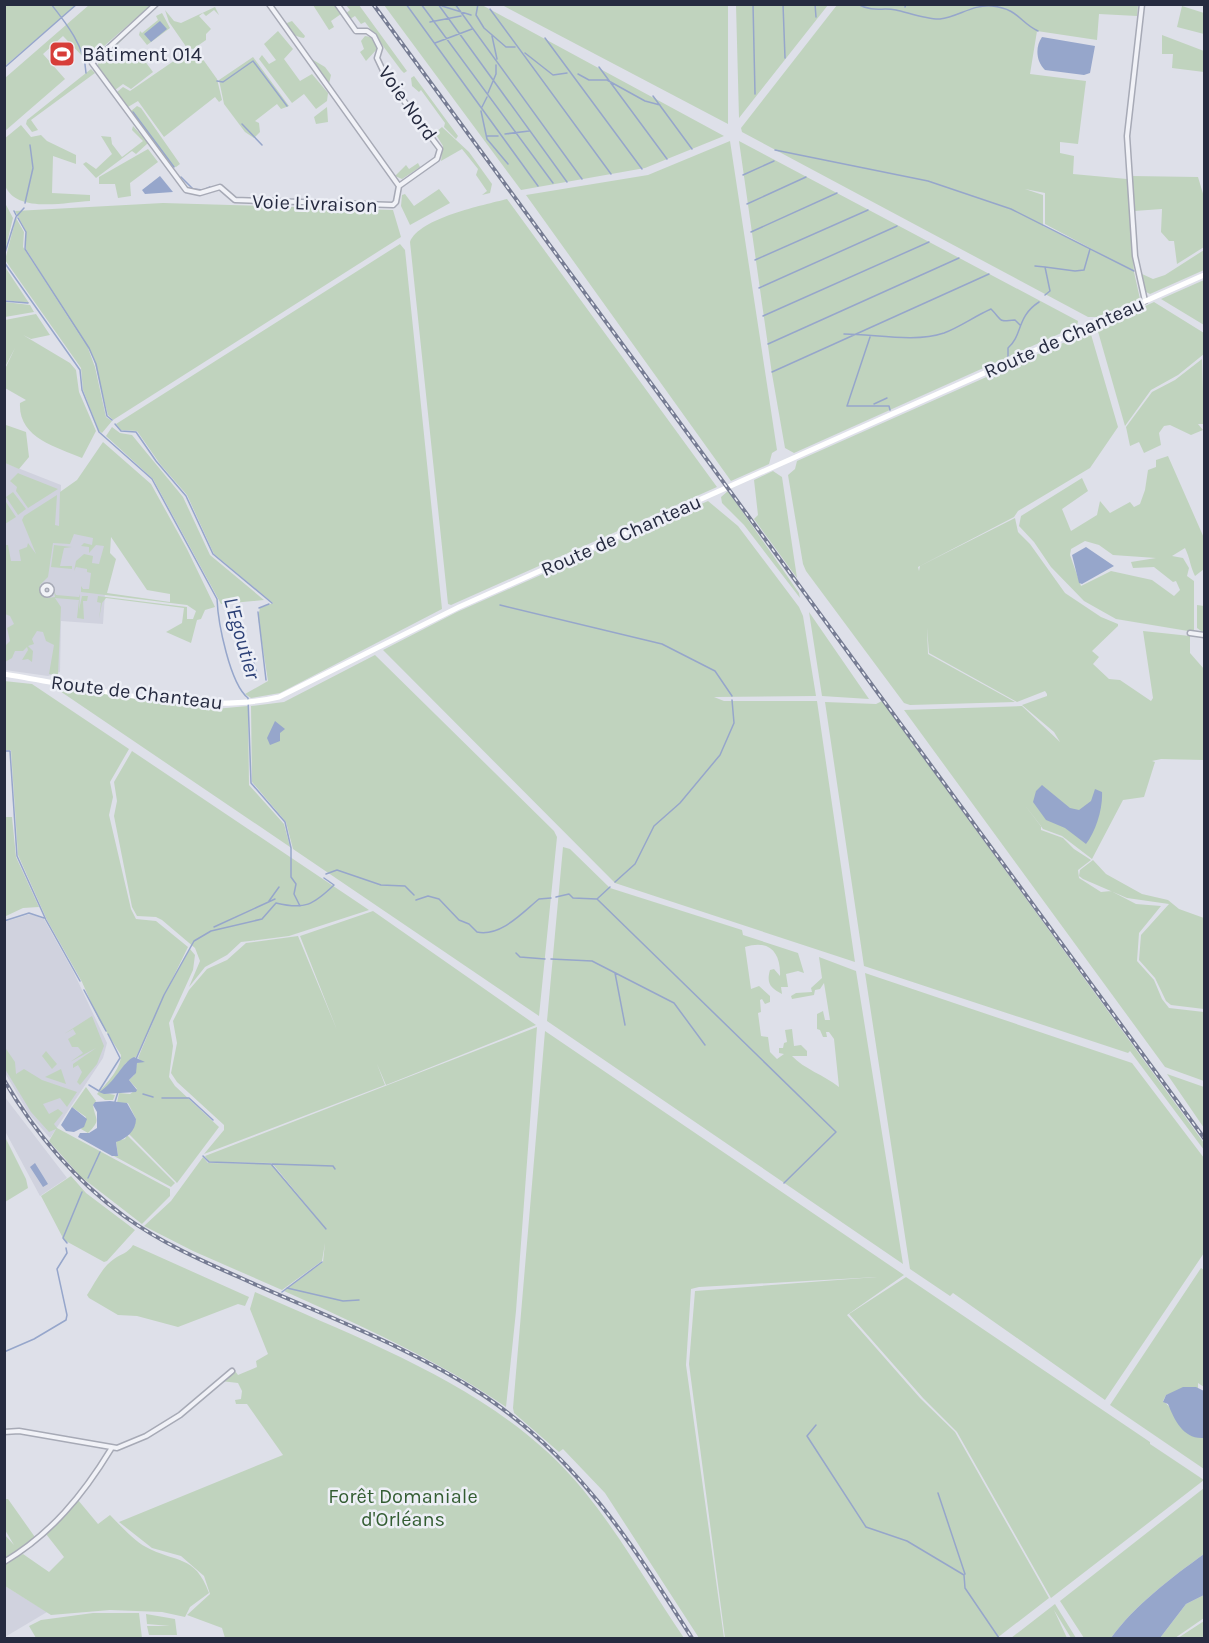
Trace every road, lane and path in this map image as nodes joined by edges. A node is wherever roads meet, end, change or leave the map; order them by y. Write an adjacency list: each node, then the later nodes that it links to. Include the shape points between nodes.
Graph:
1 (156, 4): 5 (street, Voie Livraison, via 92,63 186,189 200,193 220,187 235,200 393,205)
2 (269, 4): 5 (street)
3 (337, 4): 5 (street, Voie Nord, via 356,31 367,31 376,39 381,48 377,58 386,76 440,152 437,159)
4 (1142, 4): 7 (street, via 1127,136 1135,256)
5 (399, 186)
6 (1204, 274): 7 (main road, Route de Chanteau)
7 (1145, 301): 10 (main road, Route de Chanteau, via 459,607 279,697 211,704)
8 (1190, 633): 9 (street)
9 (1204, 635)
10 (4, 675)
11 (232, 1371): 13 (street, via 157,1431)
12 (4, 1432): 13 (street, via 20,1431)
13 (111, 1449): 14 (street, via 67,1511 37,1541)
14 (4, 1562)

